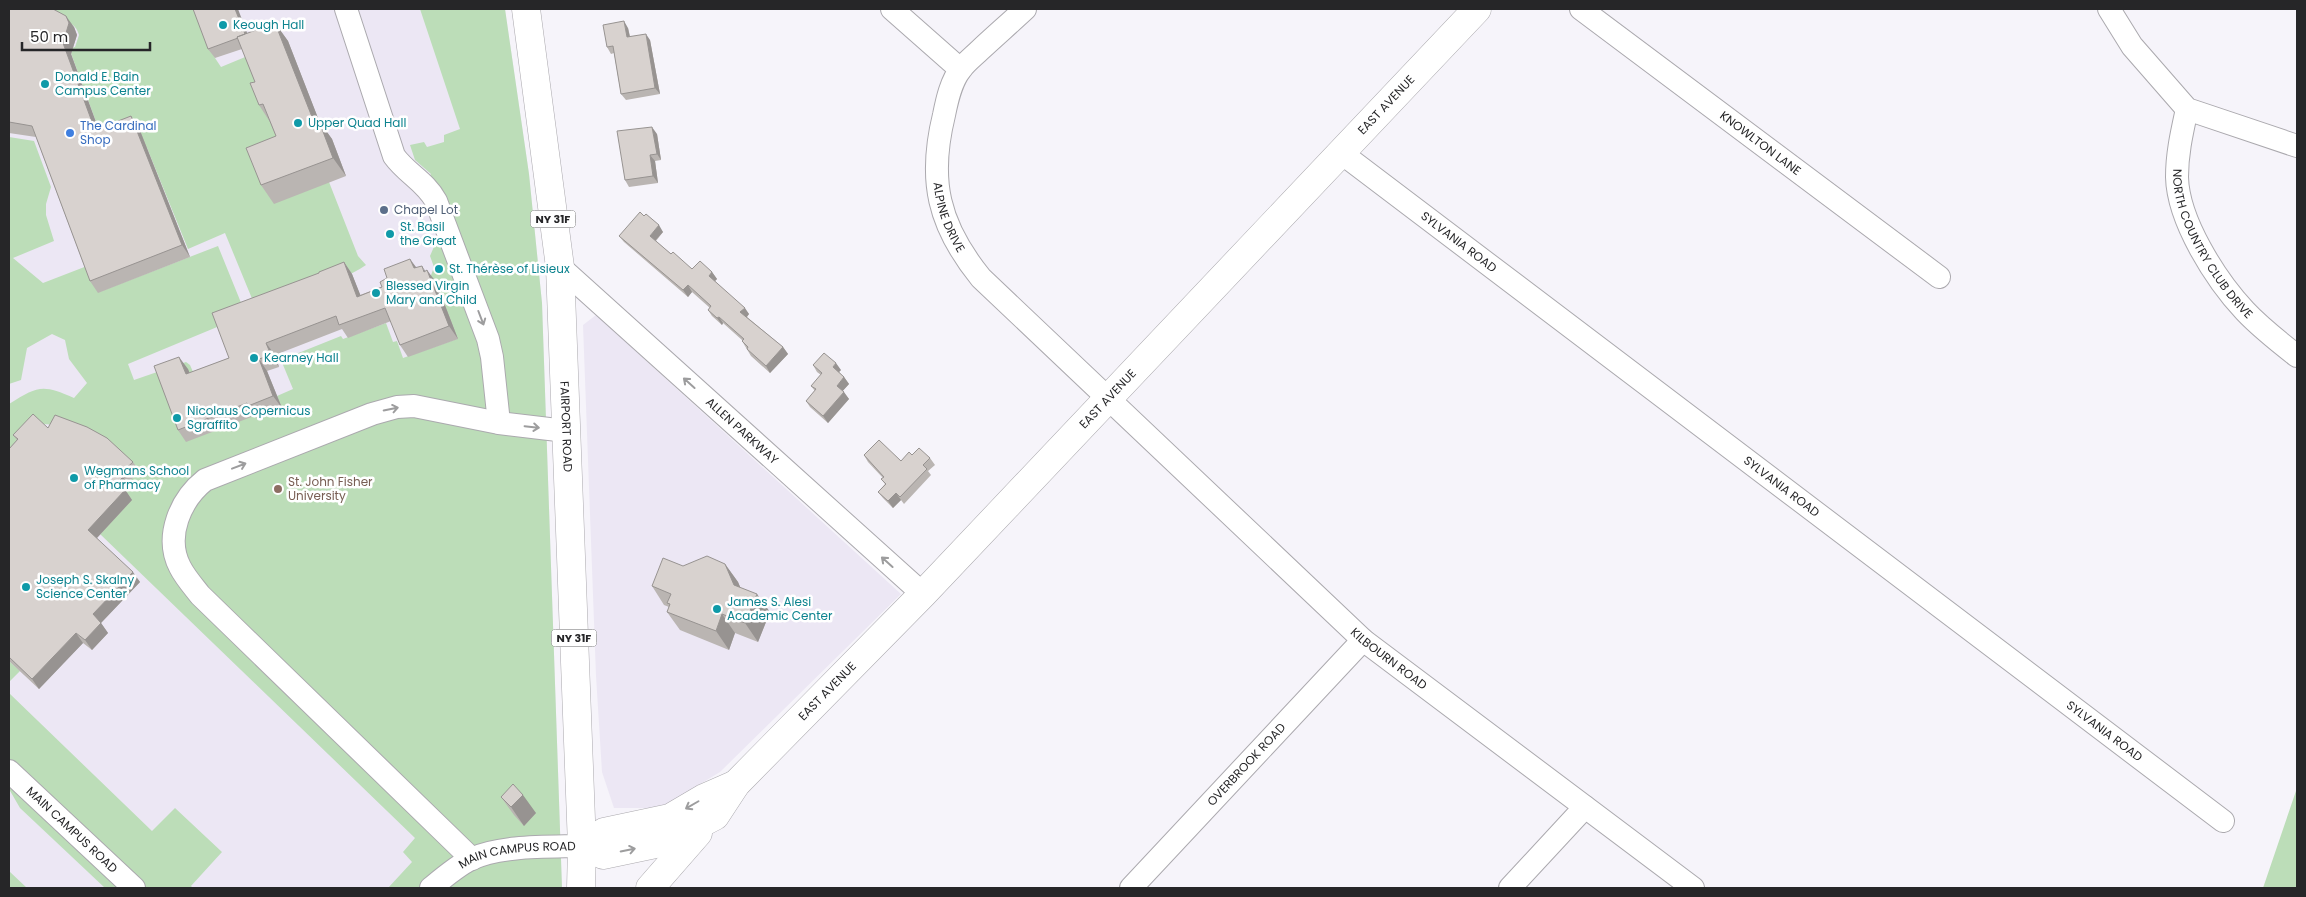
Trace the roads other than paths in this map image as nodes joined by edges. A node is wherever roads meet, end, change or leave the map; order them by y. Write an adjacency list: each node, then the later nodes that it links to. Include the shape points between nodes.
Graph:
1 (346, 9): 16 (street, one-way to 16, via 394,156 403,169 429,189 436,201 484,325 492,357)
2 (526, 9): 12 (main road, FAIRPORT ROAD / NY 31F)
3 (892, 9): 8 (street)
4 (1025, 9): 8 (street)
5 (1476, 9): 11 (main road, EAST AVENUE)
6 (1581, 9): 13 (street, KNOWLTON LANE)
7 (2109, 9): 9 (street, via 2132,46)
8 (960, 69): 15 (street, ALPINE DRIVE, via 949,93 938,140 939,196 951,234 981,278)
9 (2187, 109): 10 (street); 14 (street, NORTH COUNTRY CLUB DRIVE, via 2178,149 2177,178 2181,203 2191,228 2222,284 2244,311)
10 (2297, 146)
11 (1340, 152): 15 (main road, EAST AVENUE); 24 (street, SYLVANIA ROAD)
12 (560, 267): 17 (main road, FAIRPORT ROAD / NY 31F); 18 (street, ALLEN PARKWAY, one-way to 12)
13 (1939, 277)
14 (2297, 356)
15 (1109, 400): 18 (main road, EAST AVENUE); 19 (street, KILBOURN ROAD)
16 (499, 423): 17 (street, one-way to 17); 26 (street, one-way to 16, via 188,581 175,550 175,531 180,510 196,488 215,475 372,414 414,406)
17 (566, 430): 25 (main road, FAIRPORT ROAD / NY 31F)
18 (923, 594): 21 (main road, EAST AVENUE)
19 (1363, 640): 22 (street, KILBOURN ROAD); 31 (street, OVERBROOK ROAD)
20 (9, 771): 27 (street, MAIN CAMPUS ROAD)
21 (736, 784): 23 (main road, EAST AVENUE); 25 (main road, EAST AVENUE, one-way to 25, via 670,818 604,832)
22 (1586, 807): 32 (street); 33 (street, KILBOURN ROAD)
23 (715, 816): 25 (main road, EAST AVENUE, one-way to 23, via 603,855 665,842); 30 (main road)
24 (2223, 821)
25 (582, 846): 26 (street, MAIN CAMPUS ROAD, via 527,848); 29 (main road)
26 (472, 859): 28 (street, MAIN CAMPUS ROAD)
27 (134, 888)
28 (431, 888)
29 (581, 888)
30 (650, 888)
31 (1131, 888)
32 (1510, 888)
33 (1693, 888)

